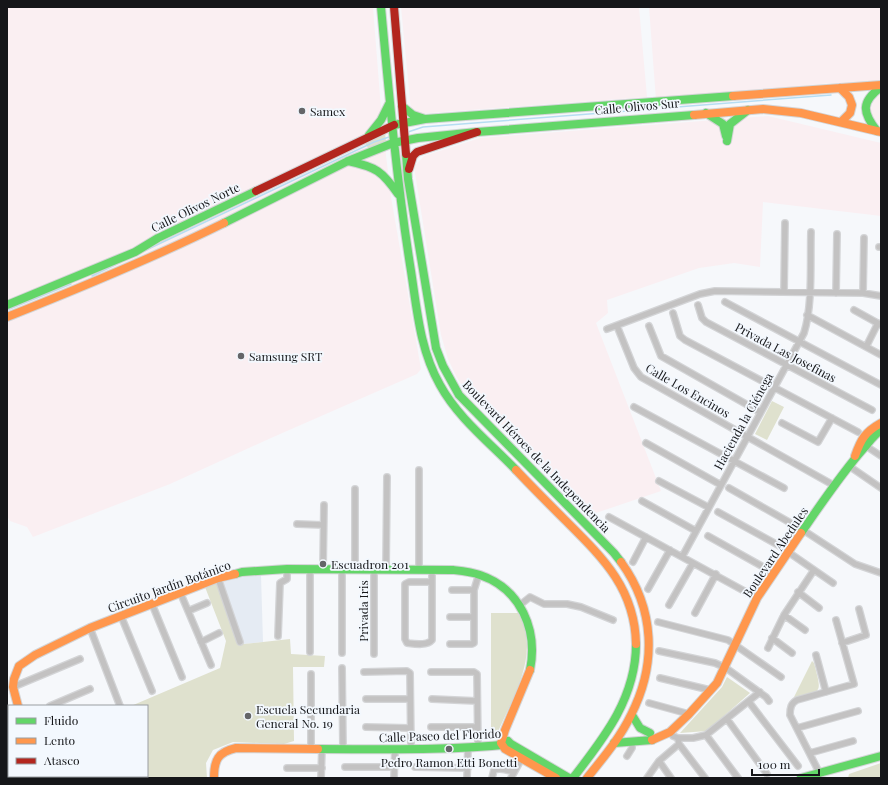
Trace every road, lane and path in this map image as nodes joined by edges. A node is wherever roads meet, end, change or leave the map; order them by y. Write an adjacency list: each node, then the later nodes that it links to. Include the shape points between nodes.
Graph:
1 (381, 7): 5 (main road, Boulevard Héroes de la Independencia)
2 (394, 7): 6 (main road, Boulevard Héroes de la Independencia)
3 (881, 86): 4 (main road, Calle Olivos Sur); 13 (main road, via 869,97 865,111 869,122)
4 (840, 88): 9 (main road, Calle Olivos Sur); 10 (main road, via 852,98 853,104 851,113)
5 (389, 103): 12 (main road, Boulevard Héroes de la Independencia); 15 (main road)
6 (402, 106): 9 (main road, via 413,115); 11 (main road, Boulevard Héroes de la Independencia)
7 (748, 110): 8 (main road, Calle Olivos Sur); 8 (main road, via 727,124); 10 (main road, Calle Olivos Sur, via 788,111)
8 (706, 113): 14 (main road, Calle Olivos Sur)
9 (425, 119): 11 (main road, Calle Olivos Sur)
10 (841, 122): 13 (main road, Calle Olivos Sur)
11 (403, 123): 12 (main road, Calle Olivos Sur); 16 (main road, Boulevard Héroes de la Independencia)
12 (392, 125): 15 (main road, Calle Olivos Norte); 17 (main road, Boulevard Héroes de la Independencia)
13 (879, 131)
14 (477, 132): 16 (main road, Calle Olivos Sur); 19 (main road, via 417,152 410,162)
15 (369, 135): 31 (main road, Calle Olivos Norte, via 158,238 136,252)
16 (404, 140): 17 (main road, Calle Olivos Sur); 19 (main road, Boulevard Héroes de la Independencia)
17 (393, 143): 18 (main road); 20 (main road, Boulevard Héroes de la Independencia)
18 (348, 161): 20 (main road, via 380,171); 36 (main road, via 190,240)
19 (408, 178): 50 (main road, Boulevard Héroes de la Independencia, via 436,348 442,366 459,395)
20 (399, 194): 47 (main road, Boulevard Héroes de la Independencia, via 425,347 435,375)
21 (785, 223): 25 (street)
22 (811, 232): 26 (street, Hacienda la Ciénega)
23 (837, 234): 27 (street)
24 (864, 238): 28 (street)
25 (784, 292): 26 (street); 38 (street, via 707,292)
26 (809, 292): 27 (street); 35 (street, Hacienda la Ciénega)
27 (836, 293): 28 (street)
28 (863, 293): 29 (street)
29 (881, 296)
30 (725, 302): 41 (street)
31 (7, 305)
32 (698, 305): 44 (street, Privada Las Josefinas, via 704,321)
33 (854, 310): 37 (street)
34 (673, 313): 46 (street, via 682,338)
35 (807, 316): 41 (street, Hacienda la Ciénega, via 804,333); 42 (street)
36 (7, 317)
37 (880, 324): 42 (street)
38 (617, 326): 40 (street); 57 (street, Calle Los Encinos, via 640,377)
39 (649, 326): 51 (street, via 661,356)
40 (607, 329)
41 (799, 341): 44 (street, Hacienda la Ciénega); 45 (street)
42 (866, 347): 43 (street)
43 (881, 355)
44 (786, 364): 46 (street, Hacienda la Ciénega); 49 (street, Privada Las Josefinas)
45 (881, 385)
46 (774, 387): 51 (street, Hacienda la Ciénega); 52 (street)
47 (451, 402): 50 (main road, via 468,414); 219 (main road, Boulevard Héroes de la Independencia, via 605,562 623,588 630,604 636,638 634,673 630,688 617,717)
48 (634, 407): 61 (street)
49 (872, 410)
50 (476, 412): 171 (main road, Boulevard Héroes de la Independencia, via 614,553 632,579 643,604 650,639 644,683)
51 (760, 412): 57 (street, Hacienda la Ciénega)
52 (832, 418): 53 (street, via 818,442); 56 (street)
53 (782, 423)
54 (881, 423): 59 (main road, Boulevard Abedules, via 867,431)
55 (881, 430): 59 (main road, Boulevard Abedules)
56 (858, 432)
57 (747, 436): 61 (street, Hacienda la Ciénega); 67 (street, Calle Los Encinos)
58 (646, 443): 66 (street)
59 (863, 444): 60 (street); 62 (main road, Boulevard Abedules)
60 (881, 456)
61 (733, 461): 66 (street, Hacienda la Ciénega); 70 (street)
62 (851, 462): 67 (main road, Boulevard Abedules); 71 (street)
63 (419, 470): 92 (street)
64 (387, 477): 91 (street)
65 (658, 480): 74 (street)
66 (720, 485): 74 (street, Hacienda la Ciénega)
67 (835, 486): 79 (main road, Boulevard Abedules)
68 (355, 488): 89 (street)
69 (729, 488): 79 (street)
70 (784, 488)
71 (881, 488)
72 (642, 501): 80 (street)
73 (324, 505): 78 (street)
74 (708, 507): 80 (street, Hacienda la Ciénega)
75 (718, 512): 84 (street)
76 (609, 517): 82 (street)
77 (296, 524): 78 (street)
78 (323, 525): 95 (street)
79 (803, 530): 84 (main road, Boulevard Abedules); 99 (street, via 855,564)
80 (696, 531): 85 (street, Hacienda la Ciénega)
81 (708, 536): 98 (street)
82 (646, 538): 83 (street); 86 (street)
83 (670, 550): 85 (street); 105 (street)
84 (788, 552): 97 (street); 98 (main road, Boulevard Abedules)
85 (682, 557): 87 (street)
86 (633, 562)
87 (692, 563): 101 (street); 114 (street)
88 (287, 569): 94 (main road, Circuito Jardín Botánico); 102 (main road, Circuito Jardín Botánico, via 242,572); 129 (street, via 287,579 280,582)
89 (355, 569): 90 (main road, Circuito Jardín Botánico); 96 (main road, Circuito Jardín Botánico)
90 (374, 569): 91 (main road, Circuito Jardín Botánico); 141 (street, Privada Iris)
91 (386, 569): 92 (main road, Circuito Jardín Botánico)
92 (419, 569): 93 (main road, Circuito Jardín Botánico)
93 (432, 569): 100 (main road, Circuito Jardín Botánico); 103 (street)
94 (310, 570): 95 (main road, Circuito Jardín Botánico); 138 (street)
95 (322, 570): 96 (main road, Circuito Jardín Botánico)
96 (342, 570): 139 (street)
97 (814, 570): 104 (street); 109 (street)
98 (774, 573): 110 (main road, Boulevard Abedules)
99 (881, 573)
100 (479, 574): 107 (street); 113 (main road, Circuito Jardín Botánico, via 502,586)
101 (716, 574): 110 (street); 118 (street)
102 (218, 578): 108 (main road, Circuito Jardín Botánico); 132 (street)
103 (432, 582): 103 (street, via 406,583 405,642 409,644 431,642)
104 (833, 583)
105 (648, 589)
106 (452, 590): 107 (street)
107 (474, 590): 122 (street)
108 (180, 592): 112 (main road, Circuito Jardín Botánico); 117 (street)
109 (798, 592): 115 (street); 119 (street)
110 (757, 598): 135 (main road, Boulevard Abedules)
111 (207, 603): 117 (street)
112 (152, 604): 120 (main road, Circuito Jardín Botánico); 150 (street)
113 (520, 605): 123 (street, via 530,596 544,604 582,607); 178 (main road, Circuito Jardín Botánico, via 533,639 532,659 526,681)
114 (669, 605)
115 (819, 608)
116 (859, 609): 133 (street, via 866,635)
117 (188, 612): 131 (street)
118 (695, 613)
119 (784, 615): 127 (street); 130 (street)
120 (121, 616): 126 (main road, Circuito Jardín Botánico); 156 (street)
121 (450, 617): 122 (street)
122 (474, 617): 134 (street, via 474,643)
123 (613, 620)
124 (836, 620): 133 (street)
125 (658, 622): 135 (street, via 723,638)
126 (90, 628): 153 (main road, Circuito Jardín Botánico, via 35,655 20,666); 168 (street)
127 (805, 630)
128 (219, 633): 131 (street)
129 (278, 636)
130 (772, 638): 136 (street); 140 (street)
131 (201, 642): 144 (street)
132 (240, 642)
133 (842, 643): 158 (street, via 854,682)
134 (450, 644)
135 (735, 645): 146 (main road, Boulevard Abedules); 151 (street)
136 (768, 648)
137 (659, 650): 146 (street)
138 (310, 652)
139 (342, 653)
140 (792, 653)
141 (374, 654)
142 (816, 655): 158 (street)
143 (80, 659): 153 (street)
144 (211, 665)
145 (342, 668): 192 (street)
146 (726, 668): 155 (main road, Boulevard Abedules, via 718,683); 157 (street)
147 (364, 672): 161 (street, via 409,672)
148 (431, 672): 162 (street, via 476,673)
149 (311, 674): 190 (street)
150 (182, 677)
151 (781, 677)
152 (660, 678): 155 (street)
153 (13, 687): 166 (main road)
154 (90, 689): 167 (street)
155 (710, 690): 170 (main road, Boulevard Abedules)
156 (152, 691)
157 (760, 692): 163 (street); 164 (street)
158 (826, 692): 177 (street, via 797,700 791,706 790,715)
159 (366, 699): 161 (street)
160 (432, 699): 162 (street)
161 (410, 700): 176 (street)
162 (477, 701): 175 (street)
163 (769, 701)
164 (749, 702): 172 (street); 200 (street)
165 (649, 703): 170 (street)
166 (18, 705)
167 (52, 705)
168 (120, 705)
169 (858, 711): 177 (street)
170 (689, 714): 179 (main road, Boulevard Abedules)
171 (632, 715): 181 (main road, via 640,728); 185 (main road, Boulevard Héroes de la Independencia)
172 (727, 719): 180 (street); 209 (street)
173 (366, 727): 176 (street)
174 (431, 727): 175 (street)
175 (477, 727): 189 (street)
176 (410, 728): 194 (street)
177 (796, 728): 195 (street)
178 (504, 733): 186 (main road); 187 (main road, Circuito Jardín Botánico)
179 (667, 733): 181 (main road); 183 (street)
180 (706, 735): 183 (street); 224 (street)
181 (651, 737): 182 (main road)
182 (632, 741): 185 (main road); 197 (street, via 632,748)
183 (679, 741): 199 (street); 223 (street)
184 (853, 741): 195 (street)
185 (614, 743): 220 (main road, Boulevard Héroes de la Independencia)
186 (511, 744): 187 (main road, Calle Paseo del Florido); 196 (main road)
187 (501, 746): 189 (main road, Calle Paseo del Florido); 196 (main road)
188 (468, 747): 189 (main road, Calle Paseo del Florido); 194 (main road, Calle Paseo del Florido); 206 (street)
189 (478, 747)
190 (310, 748): 191 (main road, Calle Paseo del Florido); 211 (main road, Calle Paseo del Florido, via 226,750 217,759)
191 (322, 748): 192 (main road, Calle Paseo del Florido); 205 (street)
192 (343, 748): 193 (main road, Calle Paseo del Florido)
193 (395, 748): 194 (main road, Calle Paseo del Florido); 202 (street)
194 (411, 748)
195 (810, 753): 210 (street)
196 (523, 755): 207 (street); 208 (main road)
197 (627, 756)
198 (881, 756): 210 (main road)
199 (659, 761): 221 (street); 222 (street)
200 (798, 766)
201 (345, 767): 202 (street)
202 (395, 767): 213 (street)
203 (415, 767): 206 (street)
204 (287, 768): 205 (street)
205 (322, 768): 212 (street)
206 (468, 768): 214 (street)
207 (514, 772): 215 (street, via 496,769); 216 (street)
208 (548, 772): 217 (main road); 218 (main road)
209 (767, 774)
210 (820, 774): 225 (main road)
211 (214, 778)
212 (321, 778)
213 (394, 778)
214 (467, 778)
215 (492, 778)
216 (511, 778)
217 (556, 778)
218 (569, 778)
219 (573, 778)
220 (587, 778)
221 (647, 778)
222 (671, 778)
223 (705, 778)
224 (738, 778)
225 (801, 778)

